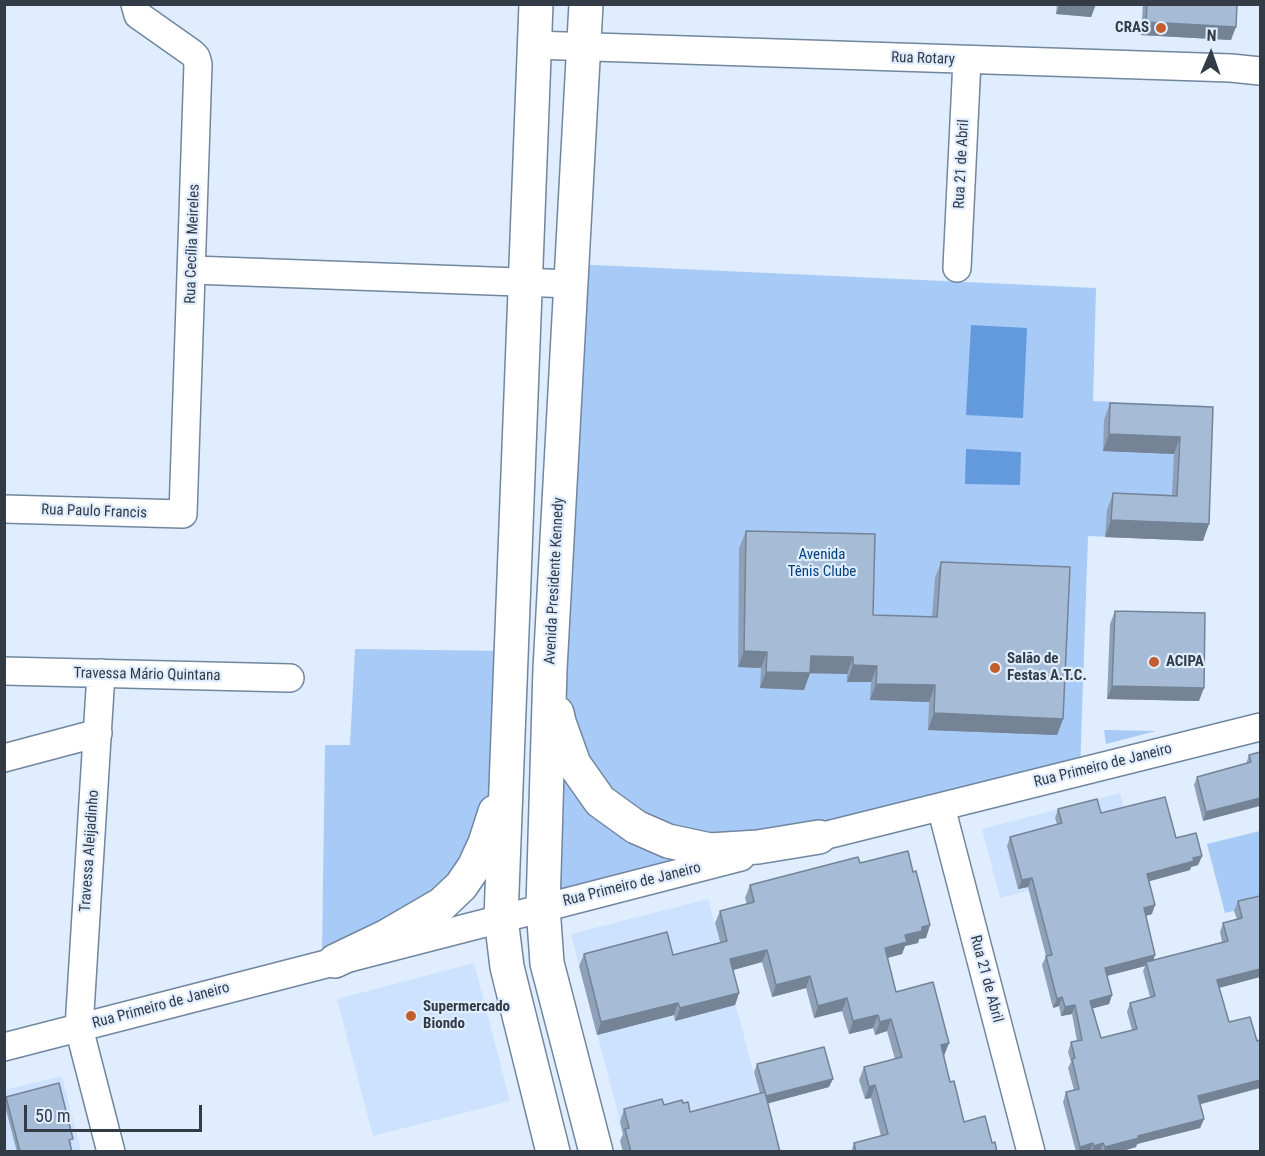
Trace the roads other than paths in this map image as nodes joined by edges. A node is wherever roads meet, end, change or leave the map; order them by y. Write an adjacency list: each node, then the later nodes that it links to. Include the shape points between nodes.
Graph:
1 (135, 4): 9 (street, Rua Cecília Meireles, via 138,15 192,53 198,64)
2 (536, 4): 4 (main road)
3 (586, 4): 5 (main road, Avenida Presidente Kennedy)
4 (534, 45): 5 (street, Rua Rotary); 10 (main road)
5 (585, 46): 6 (street, Rua Rotary); 11 (main road, Avenida Presidente Kennedy)
6 (967, 60): 7 (street, Rua Rotary); 8 (street, Rua 21 de Abril)
7 (1260, 72)
8 (957, 268)
9 (193, 270): 10 (street); 13 (street, Rua Cecília Meireles)
10 (526, 281): 11 (street); 18 (main road)
11 (572, 284): 14 (main road, Avenida Presidente Kennedy)
12 (4, 509): 13 (street, Rua Paulo Francis)
13 (183, 514)
14 (550, 669): 23 (main road, via 559,722 574,764 600,801 636,827 668,841 710,850); 24 (main road, Avenida Presidente Kennedy)
15 (4, 671): 16 (street, Travessa Mário Quintana)
16 (101, 673): 17 (street, Travessa Mário Quintana); 20 (street, Travessa Aleijadinho)
17 (290, 678)
18 (510, 695): 25 (main road); 26 (main road, via 494,818 474,867 442,904)
19 (1260, 727): 22 (street, Rua Primeiro de Janeiro)
20 (98, 733): 21 (street); 27 (street, Travessa Aleijadinho)
21 (4, 758)
22 (941, 807): 23 (street, Rua Primeiro de Janeiro); 32 (street, Rua 21 de Abril)
23 (819, 837): 24 (street, Rua Primeiro de Janeiro)
24 (543, 907): 25 (street, Rua Primeiro de Janeiro); 31 (main road, Avenida Presidente Kennedy, via 547,963)
25 (501, 918): 26 (street, Rua Primeiro de Janeiro); 30 (main road, via 507,967)
26 (335, 961): 27 (street, Rua Primeiro de Janeiro)
27 (79, 1028): 28 (street, Rua Primeiro de Janeiro); 29 (street, Travessa Aleijadinho)
28 (4, 1047)
29 (111, 1152)
30 (553, 1152)
31 (596, 1152)
32 (1032, 1152)

